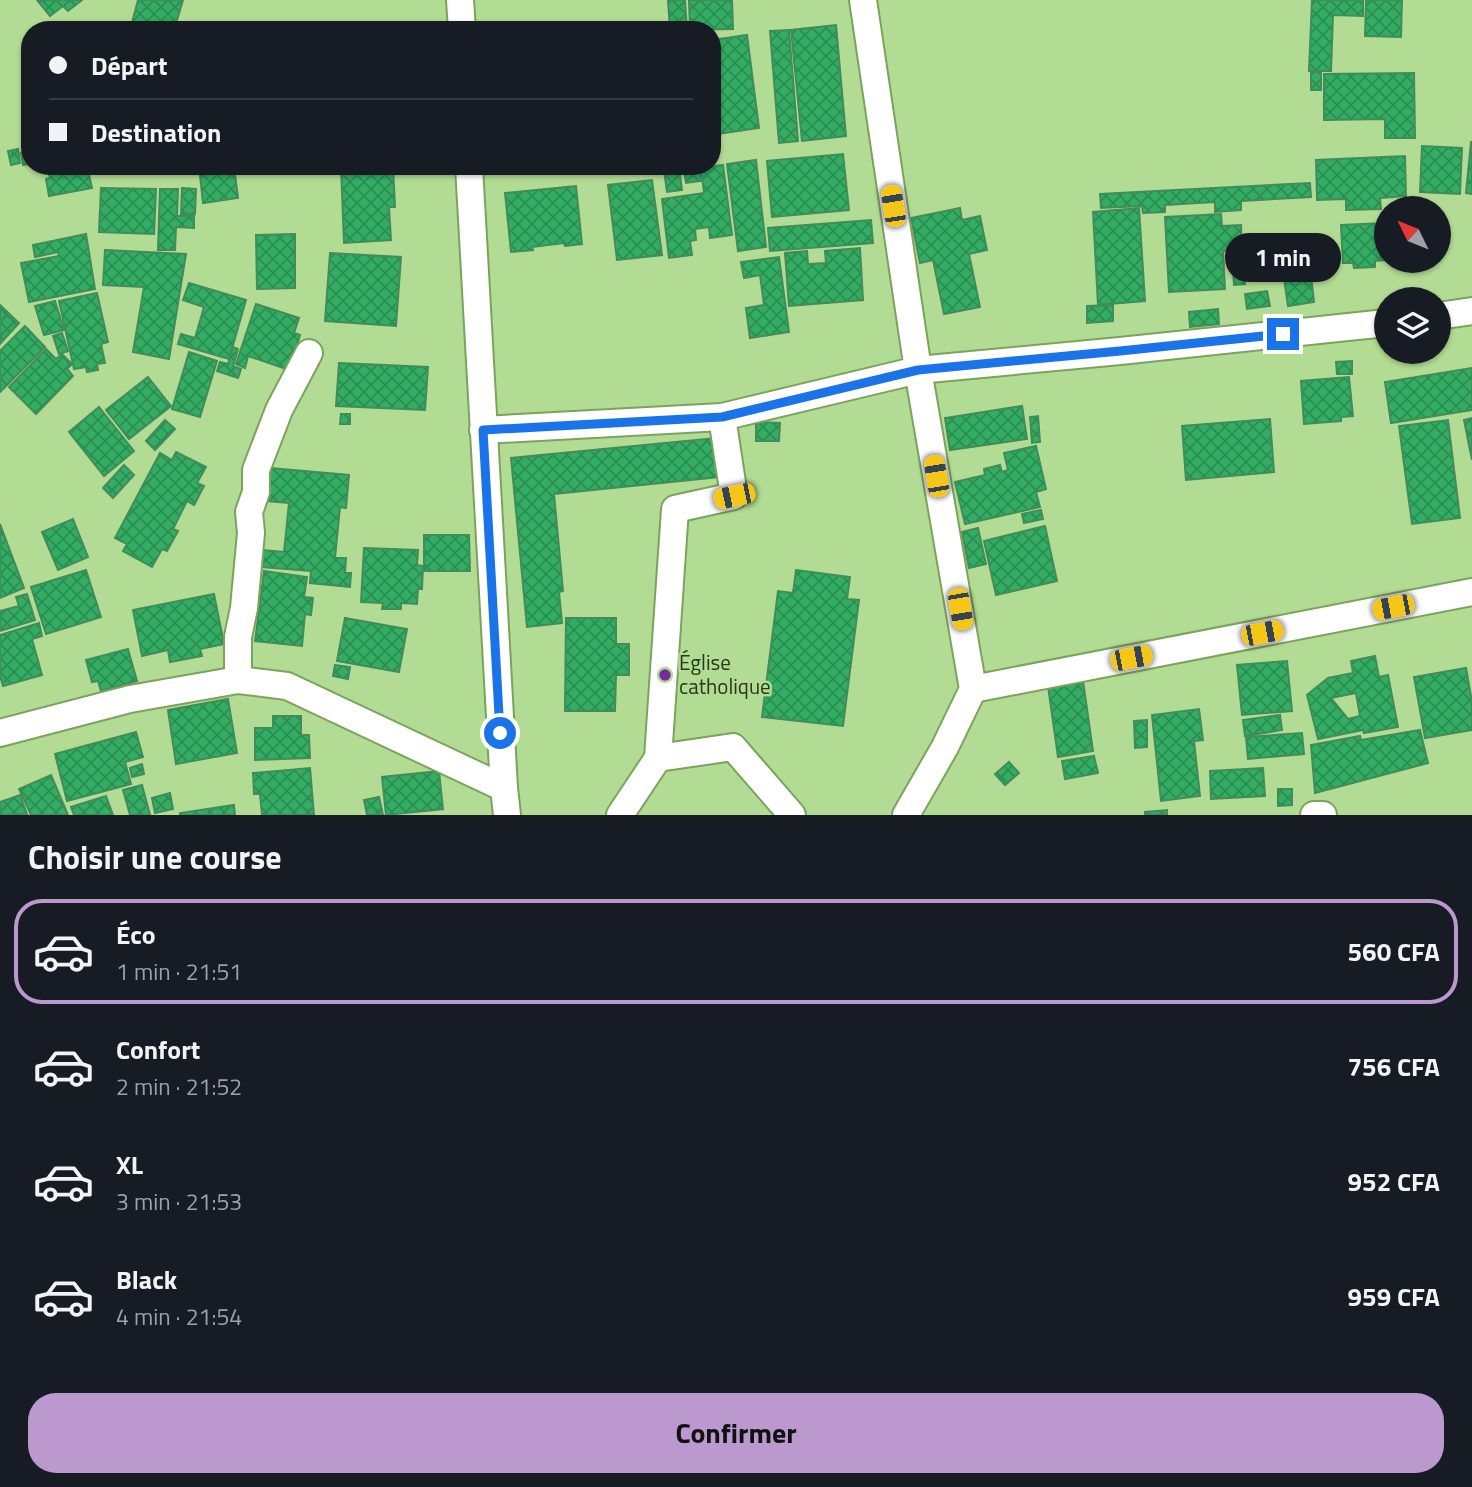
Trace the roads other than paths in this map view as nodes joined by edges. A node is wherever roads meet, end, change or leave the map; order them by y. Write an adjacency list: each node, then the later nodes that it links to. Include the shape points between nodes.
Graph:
1 (460, 0): 3 (street)
2 (863, 0): 9 (street)
3 (461, 21)
4 (469, 175): 11 (street)
5 (1472, 312): 6 (street)
6 (1451, 314)
7 (1374, 324): 9 (street)
8 (309, 353): 13 (street, via 279,410 256,470 238,636)
9 (918, 370): 10 (street); 14 (street)
10 (722, 417): 11 (street); 16 (street, via 734,496 675,509)
11 (483, 430): 17 (street)
12 (1472, 592): 14 (street)
13 (238, 680): 15 (street, via 130,699); 17 (street, via 287,686)
14 (973, 689): 21 (street)
15 (0, 733)
16 (658, 758): 19 (street); 20 (street, via 733,747)
17 (504, 788): 18 (street)
18 (507, 815)
19 (620, 815)
20 (792, 815)
21 (906, 815)
22 (1314, 815): 23 (street)
23 (1323, 815)

